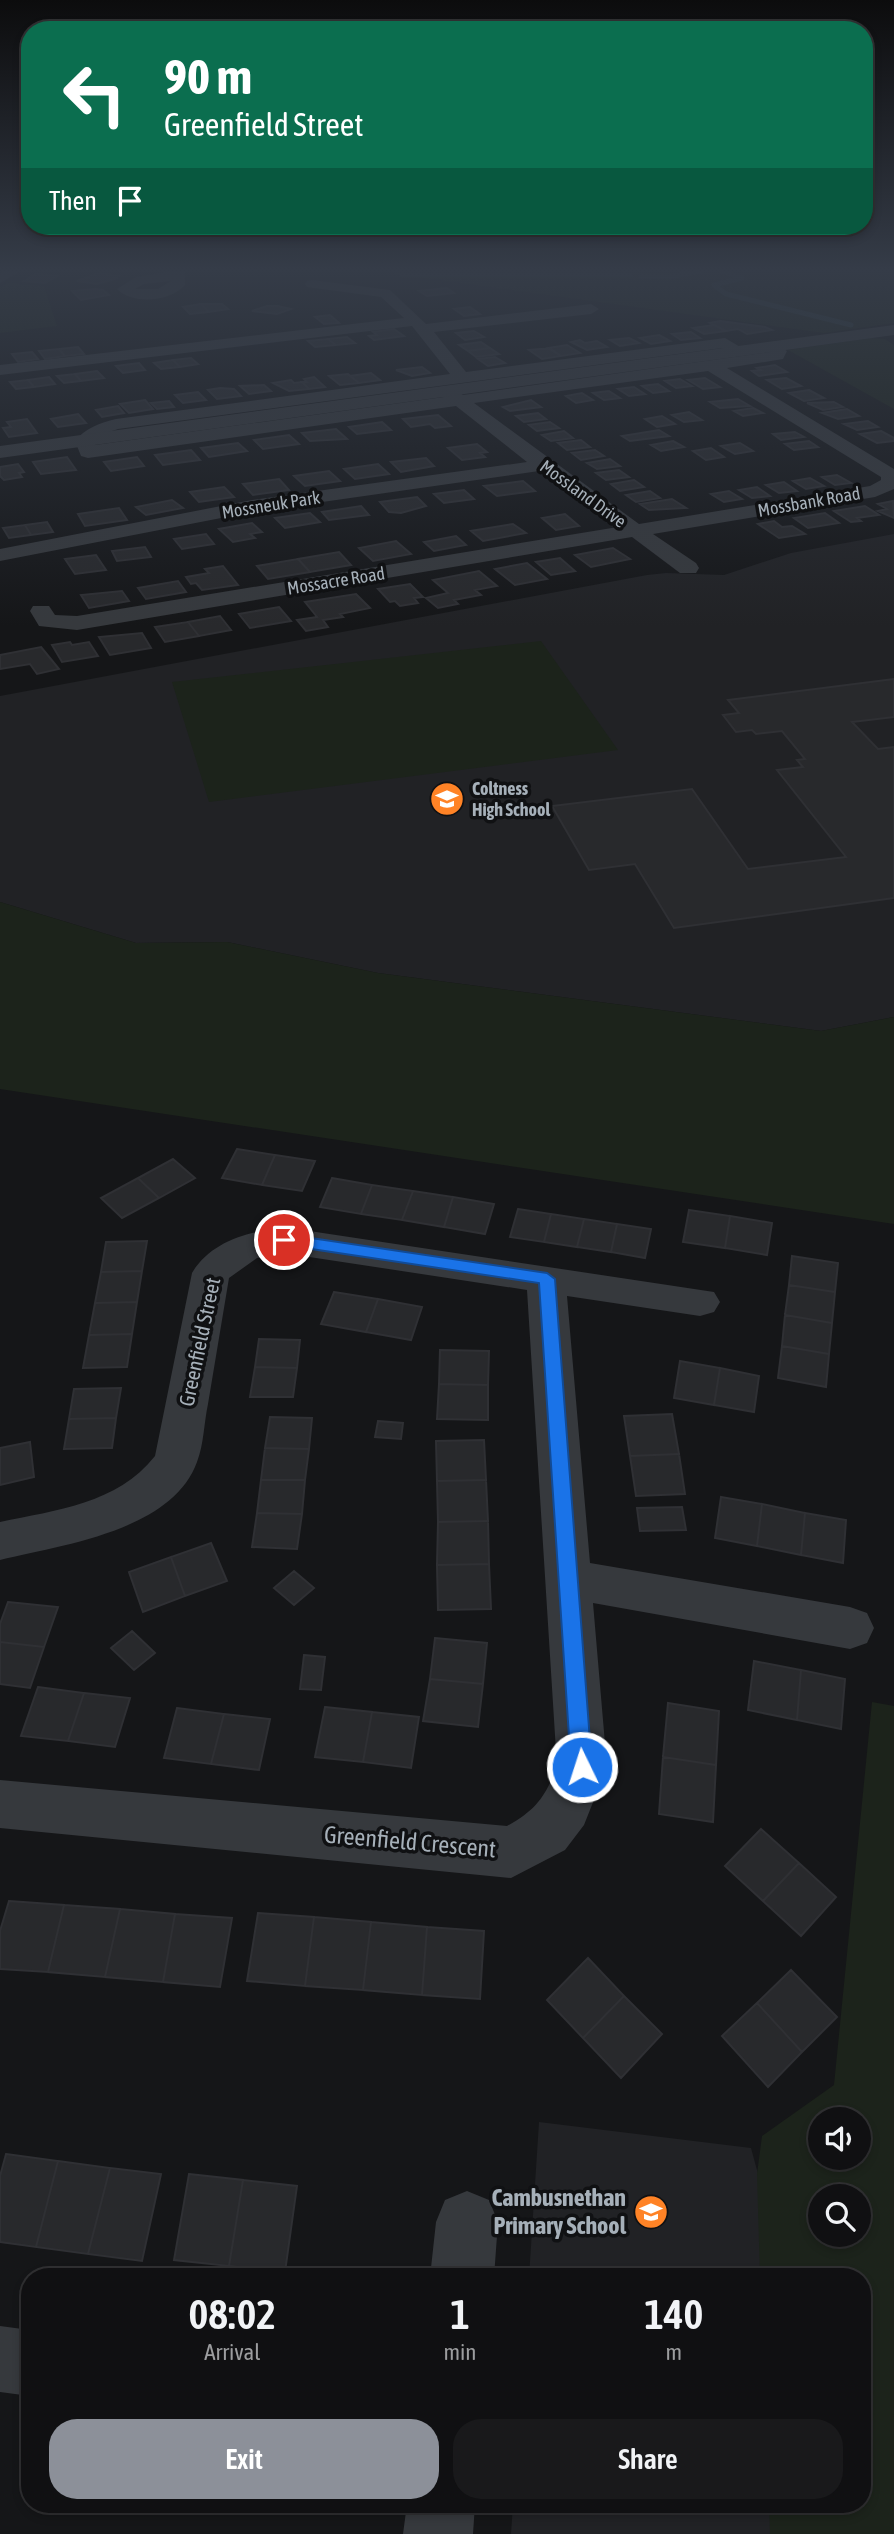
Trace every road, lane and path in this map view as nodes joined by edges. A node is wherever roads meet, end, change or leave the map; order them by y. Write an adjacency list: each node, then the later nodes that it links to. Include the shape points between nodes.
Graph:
1 (462, 389): 4 (street)
2 (465, 389): 4 (street)
3 (752, 389): 7 (street, Mossbank Road, via 890,474 891,483 875,491)
4 (457, 390): 5 (street, via 88,452 84,441); 6 (street, Mossland Drive)
5 (0, 453)
6 (543, 465): 7 (street, Mossland Drive); 8 (street, Mossneuk Park, via 252,506)
7 (636, 531): 9 (street, Mossland Drive); 10 (street, Mossacre Road, via 77,624 47,621)
8 (0, 555)
9 (688, 568)
10 (41, 611)
11 (547, 1279): 12 (street, Greenfield Street); 13 (street, Greenfield Street, via 284,1240 253,1243 229,1255 211,1273 176,1461 165,1480 116,1513); 14 (street, Greenfield Crescent)
12 (700, 1303)
13 (0, 1541)
14 (569, 1579): 15 (street); 16 (street, Greenfield Crescent, via 582,1767 566,1808 547,1832 511,1852)
15 (850, 1628)
16 (0, 1804)
17 (0, 2359): 18 (street)
18 (21, 2361)
19 (440, 2513): 20 (street)
20 (438, 2534)

